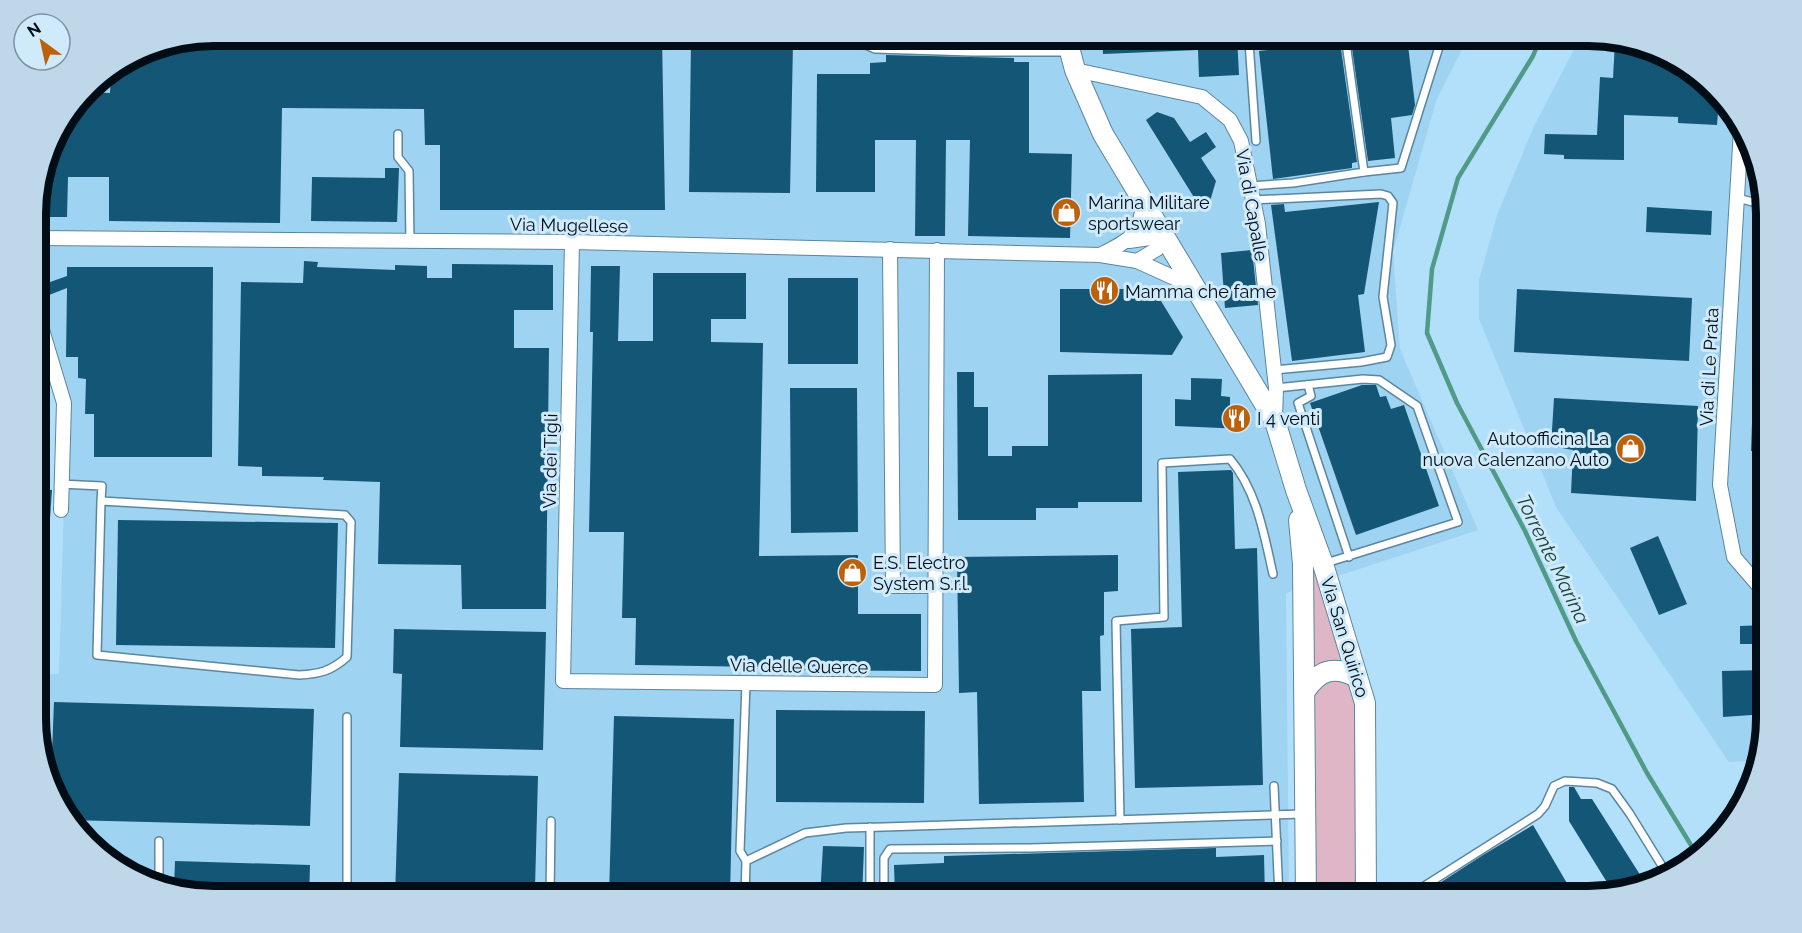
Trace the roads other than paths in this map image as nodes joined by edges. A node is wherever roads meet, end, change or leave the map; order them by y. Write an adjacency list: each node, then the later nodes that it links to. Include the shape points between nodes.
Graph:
1 (868, 46): 5 (lane)
2 (1249, 46): 7 (lane)
3 (1345, 46): 9 (lane)
4 (1439, 47): 9 (lane, via 1401,168)
5 (1070, 53): 10 (street, Via di Capalle, via 1122,80 1202,97 1230,120 1240,141); 12 (street, Via San Quirico, via 1102,134)
6 (398, 134): 18 (lane, via 398,157 409,171)
7 (1256, 141)
8 (1740, 144): 11 (street, Via di Le Prata)
9 (1364, 172): 10 (lane)
10 (1251, 193): 25 (street, Via di Capalle); 25 (lane, via 1381,194 1393,203 1383,297 1391,345 1387,357)
11 (1737, 198): 13 (lane); 36 (street, Via di Le Prata, via 1720,485 1734,557)
12 (1143, 201): 14 (street, Via San Quirico); 16 (street, via 1142,219)
13 (1755, 202)
14 (1164, 236): 16 (street, Via Mugellese); 22 (street, via 1157,249); 23 (street, Via San Quirico)
15 (47, 238): 18 (street, Via Mugellese)
16 (1129, 241): 21 (street, Via Mugellese)
17 (573, 242): 18 (street, Via Mugellese); 19 (street, Via Mugellese); 39 (street, Via dei Tigli)
18 (410, 243)
19 (890, 249): 20 (street, Via Mugellese); 37 (street, via 893,586)
20 (937, 250): 21 (street, Via Mugellese); 37 (street, Via delle Querce)
21 (1100, 255): 22 (street, Via Mugellese)
22 (1137, 261): 23 (street, Via Mugellese)
23 (1198, 292): 28 (street, Via San Quirico)
24 (47, 345): 29 (street, via 64,403)
25 (1274, 370): 27 (street, Via di Capalle)
26 (1308, 385): 27 (lane); 33 (lane, via 1311,396 1298,403); 33 (lane, via 1379,380 1417,406 1458,522)
27 (1276, 388): 28 (street, Via di Capalle)
28 (1275, 421): 30 (street, Via San Quirico)
29 (60, 484): 31 (lane, via 102,486); 32 (street)
30 (1296, 490): 34 (street, Via San Quirico); 41 (street, Via San Quirico, via 1303,564)
31 (101, 501): 31 (lane, via 97,655 299,675 334,668 347,657 351,522 345,515)
32 (61, 510)
33 (1349, 557): 34 (lane)
34 (1323, 564): 38 (street, Via San Quirico)
35 (1273, 573): 46 (lane, via 1255,501 1242,473 1230,459 1162,463 1164,617 1116,621)
36 (1756, 582)
37 (935, 586): 40 (street, Via delle Querce, via 935,685)
38 (1357, 677): 41 (street, via 1344,670 1322,673); 61 (street, Via San Quirico, via 1365,703)
39 (563, 681): 40 (street, Via delle Querce)
40 (746, 683): 51 (lane, via 740,851)
41 (1305, 691): 44 (street, Via San Quirico)
42 (347, 717): 54 (lane)
43 (1274, 786): 45 (lane)
44 (1306, 814): 45 (lane); 60 (street, Via San Quirico)
45 (1275, 815): 46 (lane); 50 (lane)
46 (1120, 820): 48 (lane)
47 (551, 821): 55 (lane)
48 (870, 827): 51 (lane, via 805,833); 57 (lane)
49 (159, 841): 53 (lane)
50 (1276, 841): 58 (lane, via 890,849 884,858); 59 (lane)
51 (746, 861): 56 (lane)
52 (1663, 868): 62 (lane, via 1612,789 1597,783 1565,781 1554,786 1538,814)
53 (159, 878)
54 (347, 886)
55 (549, 886)
56 (745, 886)
57 (870, 886)
58 (884, 886)
59 (1279, 886)
60 (1306, 886)
61 (1366, 886)
62 (1424, 886)

